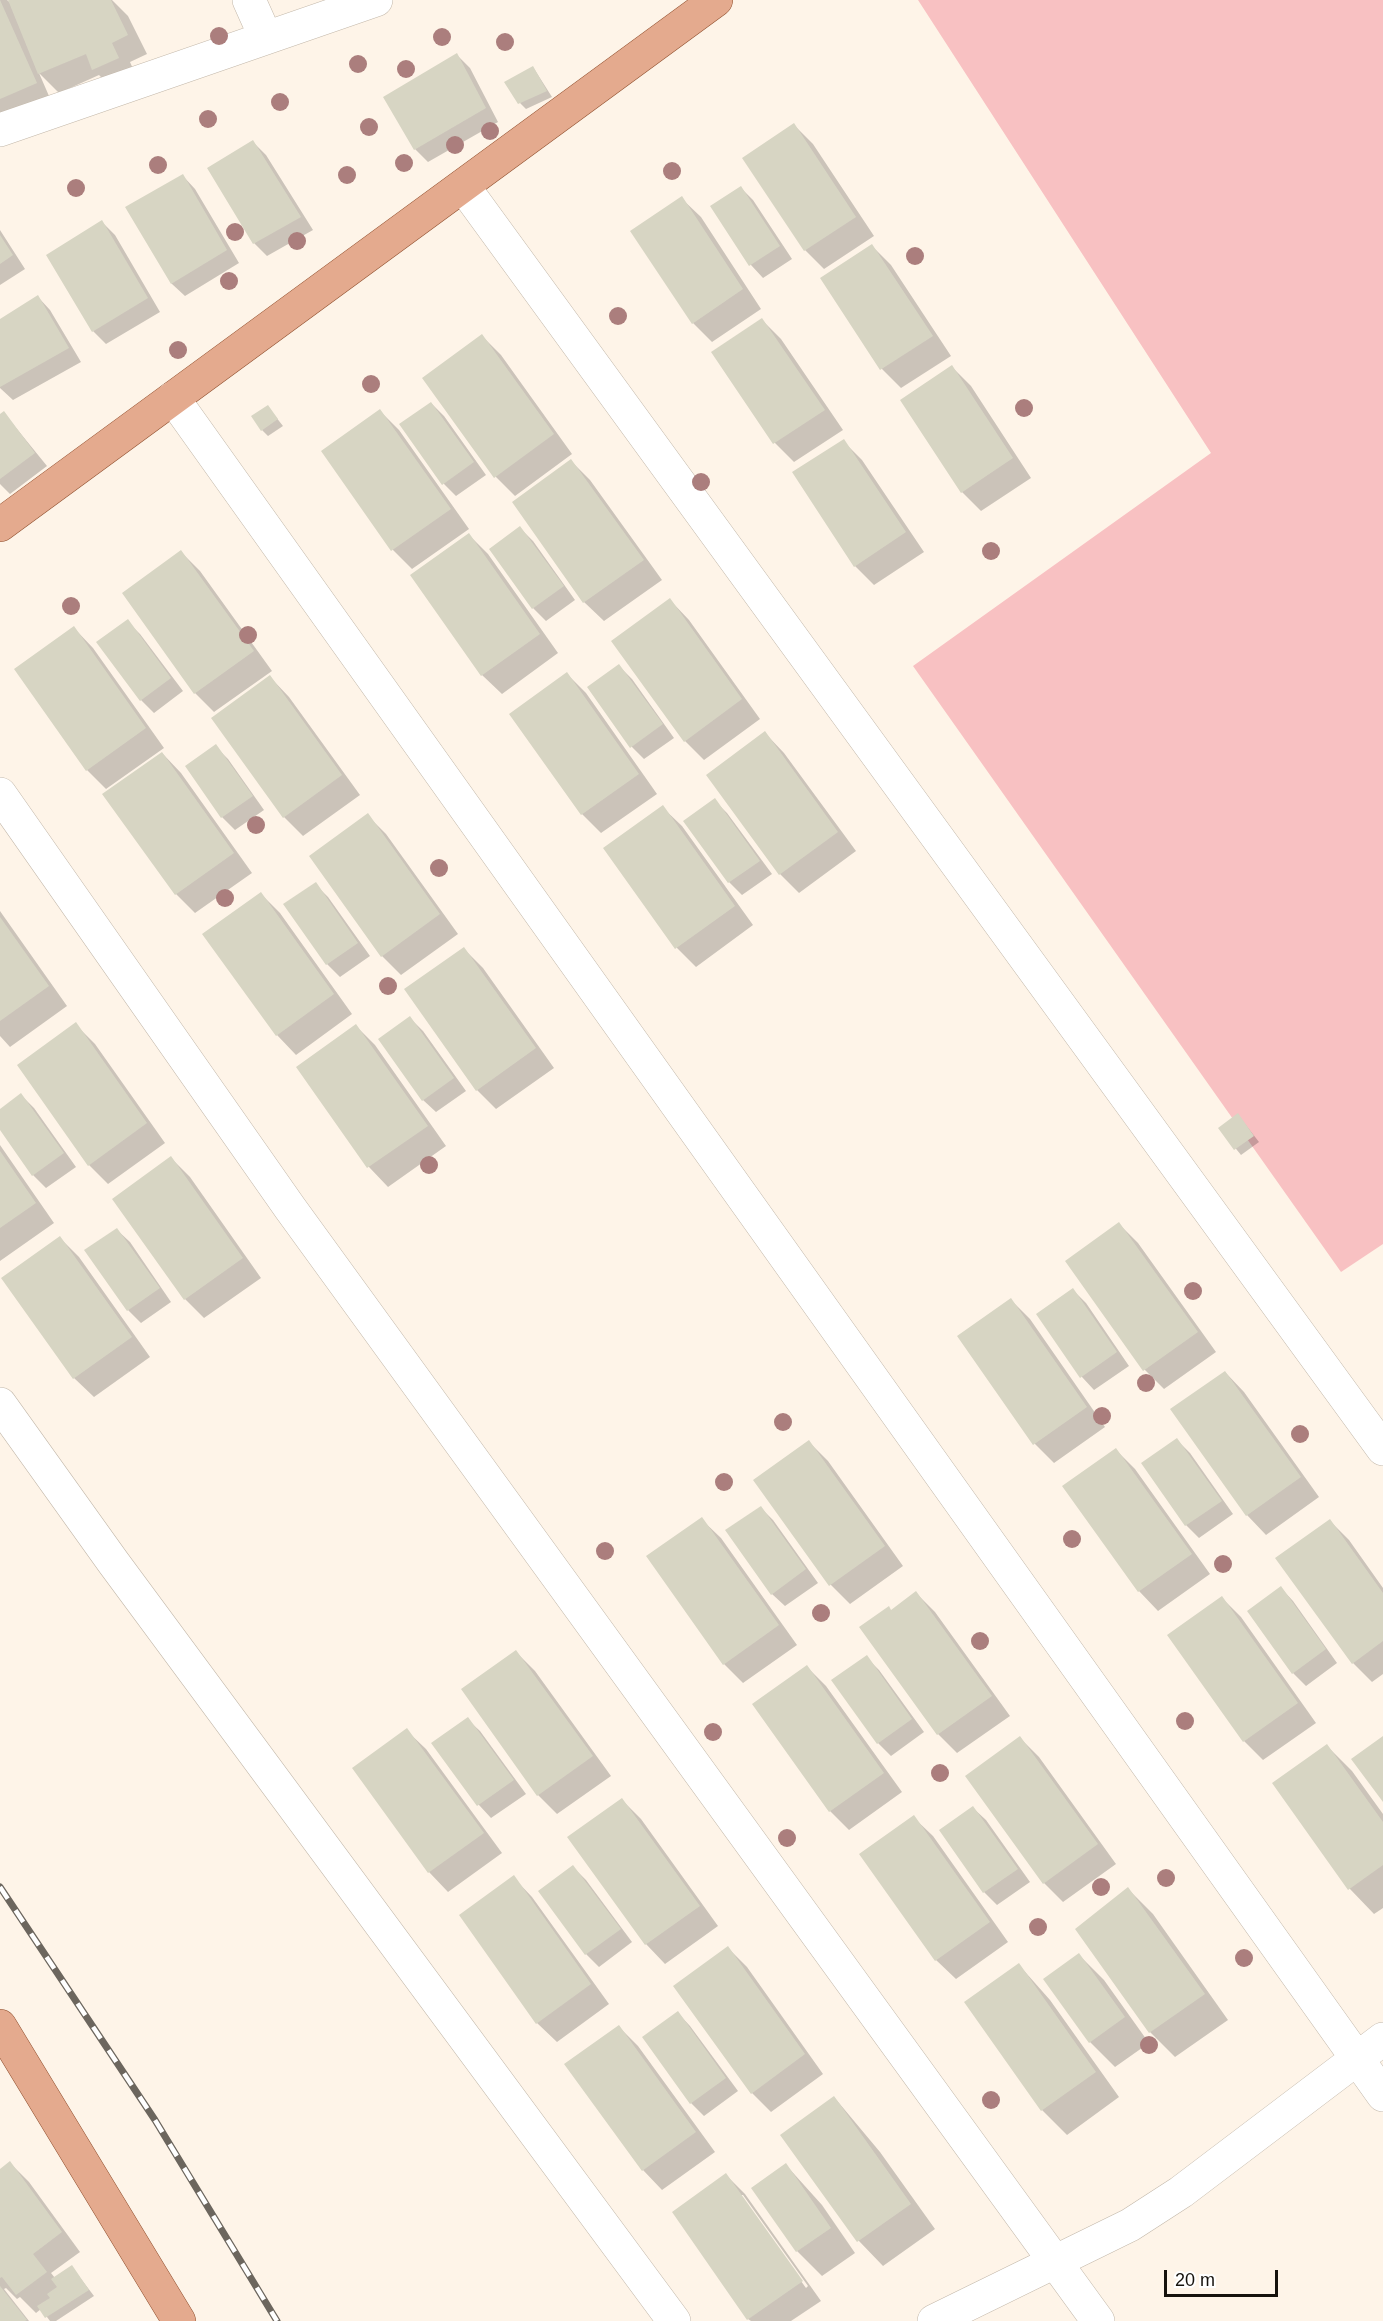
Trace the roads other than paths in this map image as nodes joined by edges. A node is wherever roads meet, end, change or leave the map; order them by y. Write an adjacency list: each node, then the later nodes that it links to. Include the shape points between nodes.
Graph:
1 (249, 0): 4 (street)
2 (376, 0): 4 (street)
3 (716, 0): 6 (main road)
4 (266, 38): 5 (street)
5 (0, 130)
6 (463, 186): 7 (main road); 11 (street)
7 (173, 398): 8 (main road); 14 (street)
8 (0, 525)
9 (0, 794): 16 (street, via 290,1208)
10 (0, 1404): 18 (street)
11 (1383, 1449)
12 (0, 2026): 17 (main road)
13 (1383, 2039): 14 (street)
14 (1358, 2060): 15 (street); 16 (street, via 1181,2192 1130,2225)
15 (1383, 2096)
16 (1055, 2259): 19 (street); 20 (street)
17 (179, 2321)
18 (674, 2321)
19 (934, 2321)
20 (1098, 2321)

